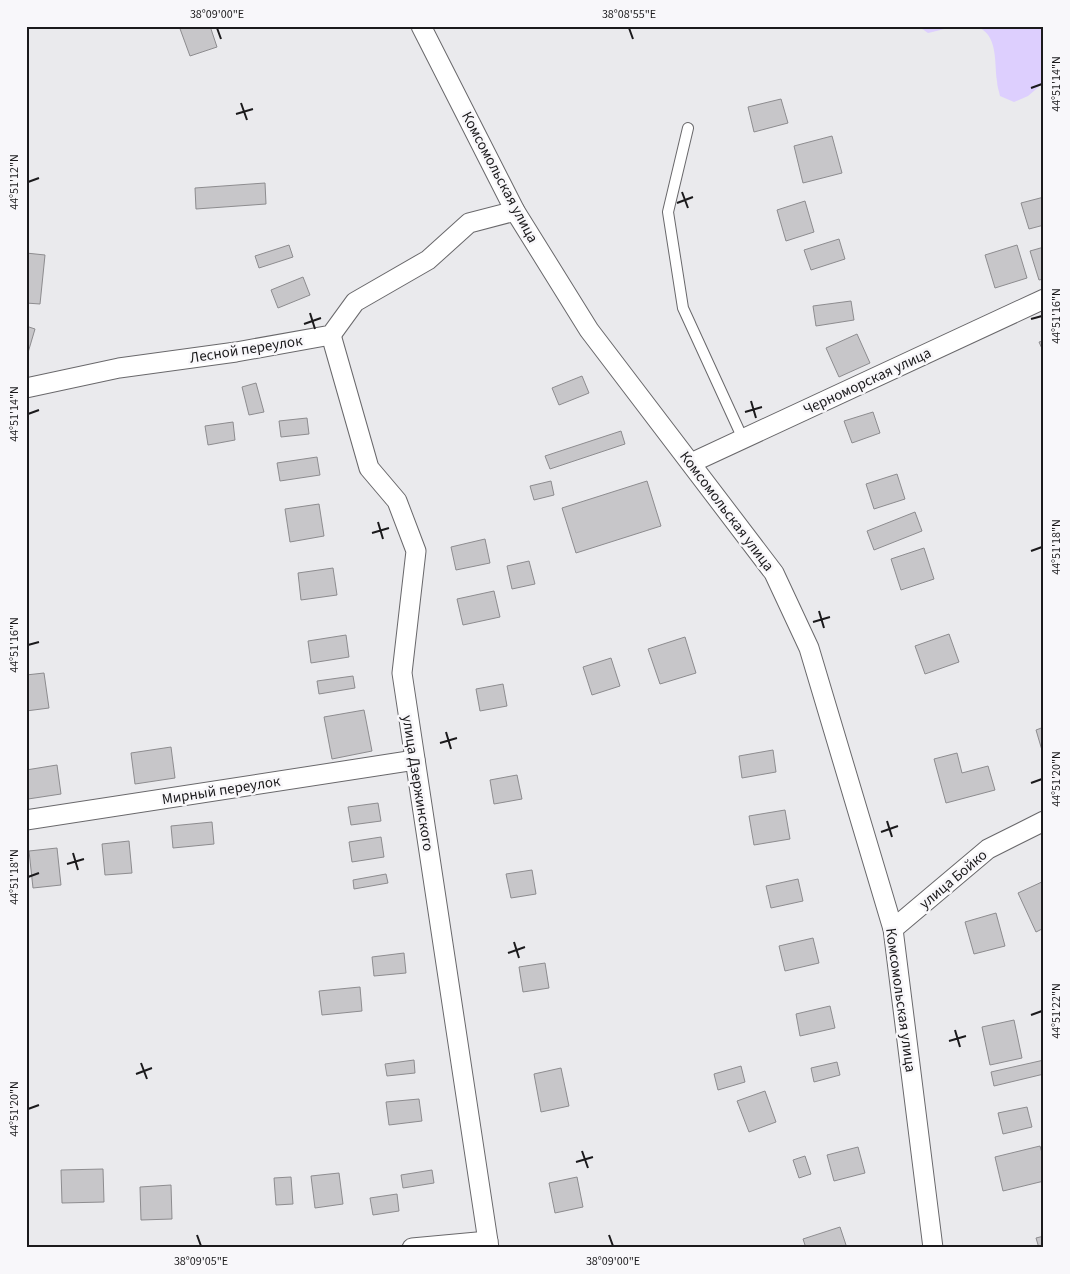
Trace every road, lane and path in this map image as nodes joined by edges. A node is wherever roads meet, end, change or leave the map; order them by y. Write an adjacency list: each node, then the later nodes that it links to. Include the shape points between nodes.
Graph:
1 (426, 29): 3 (street, Комсомольская улица)
2 (688, 128): 7 (lane, via 668,212 683,308)
3 (515, 211): 5 (street, via 468,223 428,260 355,302); 8 (street, Комсомольская улица, via 589,330)
4 (1044, 299): 7 (street, Черноморская улица)
5 (331, 335): 6 (street, Лесной переулок, via 119,368); 9 (street, улица Дзержинского, via 369,468 397,501 416,551 402,673)
6 (26, 388)
7 (743, 438): 8 (street, Черноморская улица)
8 (691, 463): 12 (street, Комсомольская улица, via 774,573 809,648)
9 (415, 760): 10 (street, Мирный переулок); 13 (street, улица Дзержинского)
10 (26, 820)
11 (1044, 821): 12 (street, улица Бойко, via 988,849)
12 (893, 929): 15 (street, Комсомольская улица)
13 (489, 1244): 14 (street)
14 (412, 1248)
15 (933, 1248)

